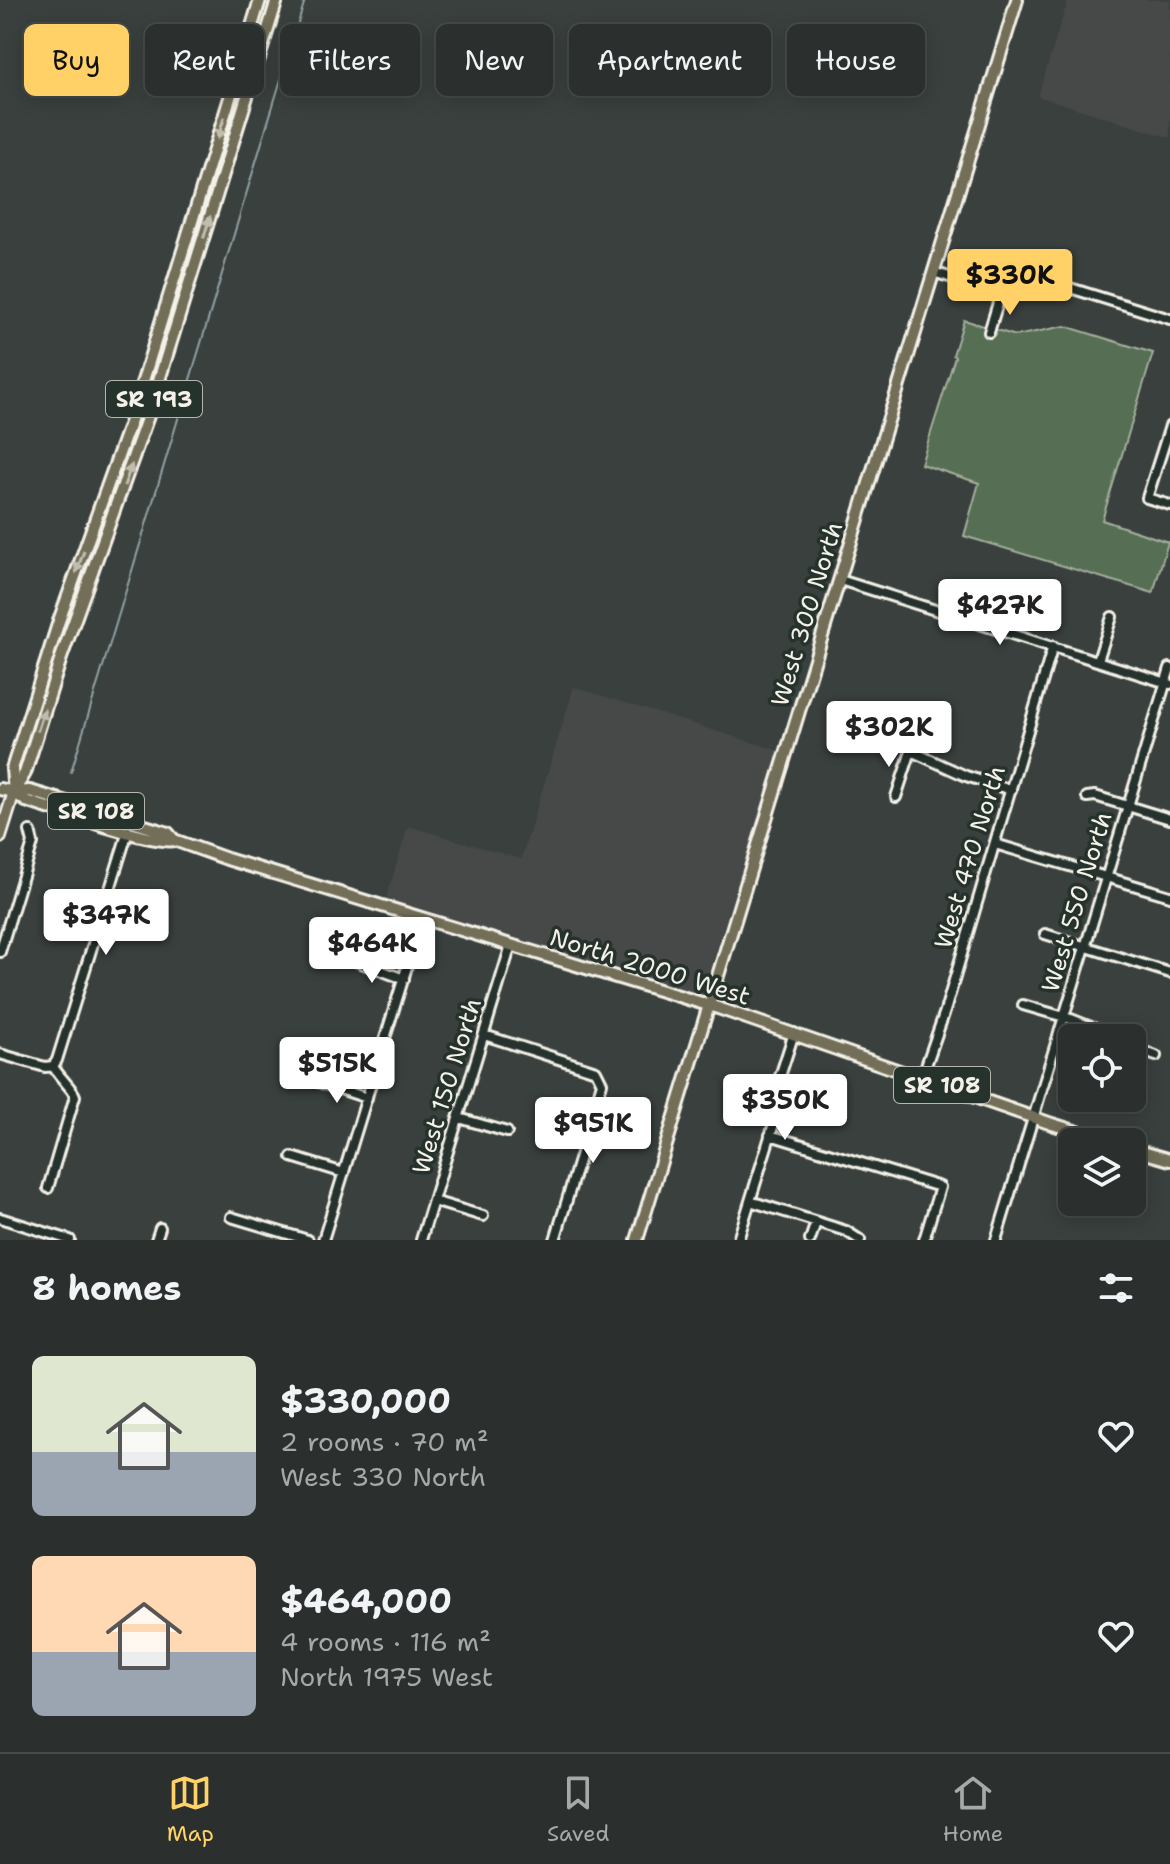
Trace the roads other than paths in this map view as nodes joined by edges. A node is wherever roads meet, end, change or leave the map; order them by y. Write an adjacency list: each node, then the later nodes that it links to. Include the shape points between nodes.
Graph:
1 (260, 0): 18 (main road, SR 193, one-way to 18, via 130,423 12,769)
2 (277, 0): 18 (main road, SR 193, one-way to 2, via 148,416)
3 (1017, 0): 4 (main road, West 300 North)
4 (933, 272): 5 (street); 10 (main road, West 300 North)
5 (1001, 293): 6 (street, via 1054,283); 7 (street)
6 (1170, 319)
7 (989, 332)
8 (1170, 426): 9 (street, via 1147,498)
9 (1170, 505)
10 (840, 580): 12 (street); 38 (main road, West 300 North)
11 (1112, 617): 13 (street)
12 (1053, 646): 13 (street); 17 (street, West 470 North)
13 (1098, 660): 15 (street)
14 (1170, 668): 15 (street, West 550 North)
15 (1168, 683): 21 (street, West 550 North)
16 (0, 789): 18 (main road, North 2000 West / SR 108)
17 (1011, 790): 19 (street, via 911,751); 27 (street, West 470 North)
18 (14, 792): 24 (main road, North 2000 West / SR 108, via 26,801); 25 (main road, SR 193); 26 (main road, North 2000 West / SR 108, via 30,791 168,833)
19 (896, 797)
20 (1087, 797): 21 (street)
21 (1128, 805): 22 (street); 28 (street, West 550 North)
22 (1170, 819)
23 (30, 831): 34 (street, via 33,843)
24 (128, 831): 26 (main road, North 2000 West / SR 108); 47 (street)
25 (0, 837)
26 (174, 840): 30 (main road, North 2000 West / SR 108)
27 (995, 844): 28 (street); 48 (street, West 470 North)
28 (1106, 877): 29 (street); 33 (street, West 550 North)
29 (1170, 896)
30 (422, 918): 32 (main road, North 2000 West / SR 108); 37 (street)
31 (1045, 934): 33 (street)
32 (511, 945): 38 (main road, North 2000 West / SR 108); 43 (street, West 150 North)
33 (1085, 946): 36 (street); 40 (street, West 550 North)
34 (0, 952)
35 (353, 960): 37 (street)
36 (1170, 973)
37 (404, 979): 50 (street)
38 (708, 1005): 42 (main road, North 2000 West / SR 108); 74 (main road, West 300 North)
39 (1023, 1005): 40 (street)
40 (1063, 1017): 41 (street); 51 (street, West 550 North)
41 (1082, 1024)
42 (794, 1033): 48 (main road, North 2000 West / SR 108); 55 (street, via 774,1095 776,1117)
43 (484, 1035): 52 (street, West 150 North); 73 (street, via 596,1071 602,1083)
44 (1146, 1052): 46 (street)
45 (0, 1054): 47 (street)
46 (1156, 1056)
47 (53, 1066): 60 (street, via 75,1096)
48 (922, 1077): 51 (main road, North 2000 West / SR 108)
49 (316, 1081): 50 (street)
50 (367, 1098): 59 (street)
51 (1033, 1117): 53 (main road, North 2000 West / SR 108); 79 (street, West 550 North)
52 (459, 1118): 54 (street); 61 (street, West 150 North)
53 (1067, 1128)
54 (507, 1132)
55 (770, 1135): 62 (street); 78 (street, via 940,1187)
56 (1146, 1153): 58 (main road)
57 (292, 1157): 59 (street)
58 (1170, 1160)
59 (344, 1173): 71 (street)
60 (48, 1188)
61 (433, 1201): 63 (street); 72 (street, West 150 North)
62 (750, 1201): 66 (street); 75 (street)
63 (483, 1216)
64 (231, 1217): 70 (street)
65 (0, 1218): 68 (street)
66 (816, 1222): 76 (street); 77 (street)
67 (160, 1228): 69 (street)
68 (70, 1240)
69 (156, 1240)
70 (308, 1240)
71 (323, 1240)
72 (421, 1240)
73 (555, 1240)
74 (637, 1240)
75 (738, 1240)
76 (810, 1240)
77 (860, 1240)
78 (924, 1240)
79 (996, 1240)

